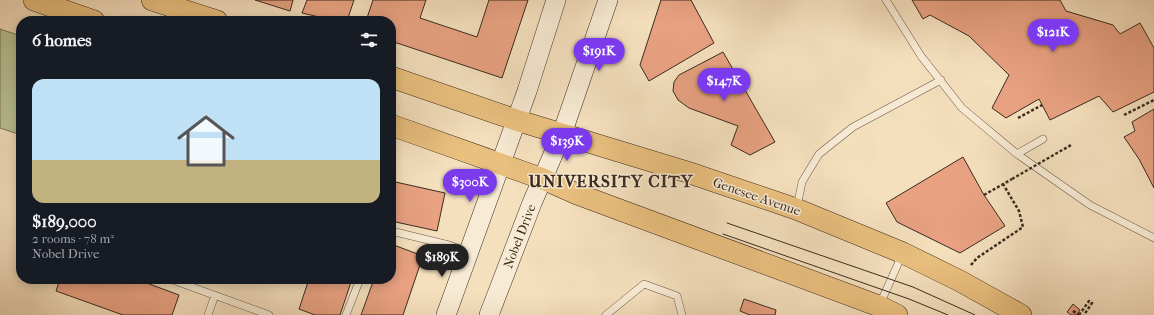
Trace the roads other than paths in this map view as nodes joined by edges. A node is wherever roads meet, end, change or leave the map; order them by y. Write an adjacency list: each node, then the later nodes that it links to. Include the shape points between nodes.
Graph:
1 (34, 0): 6 (main road)
2 (152, 0): 7 (main road)
3 (556, 0): 10 (main road)
4 (608, 0): 12 (main road, Nobel Drive)
5 (886, 0): 9 (lane, via 921,56)
6 (80, 16)
7 (202, 16)
8 (396, 79): 10 (main road, Genesee Avenue)
9 (942, 80): 14 (lane, via 962,108); 17 (lane, via 853,127 819,154 802,182)
10 (516, 120): 12 (main road, Genesee Avenue); 15 (main road)
11 (396, 127): 15 (main road)
12 (562, 134): 16 (main road, Nobel Drive); 17 (main road, Genesee Avenue)
13 (1043, 139): 14 (lane)
14 (1017, 154): 19 (lane, via 1090,205)
15 (500, 164): 16 (main road); 20 (main road)
16 (543, 179): 25 (main road); 30 (main road, Nobel Drive)
17 (796, 209): 21 (main road, Genesee Avenue)
18 (396, 232): 20 (lane)
19 (1154, 238)
20 (468, 252): 29 (main road)
21 (903, 253): 25 (lane); 33 (main road, Genesee Avenue)
22 (184, 284): 24 (lane)
23 (358, 284): 28 (lane)
24 (215, 295): 26 (lane); 27 (lane)
25 (884, 312)
26 (208, 315)
27 (269, 315)
28 (346, 315)
29 (446, 315)
30 (489, 315)
31 (606, 315): 32 (lane, via 644,284 678,296)
32 (682, 315)
33 (1021, 315)

